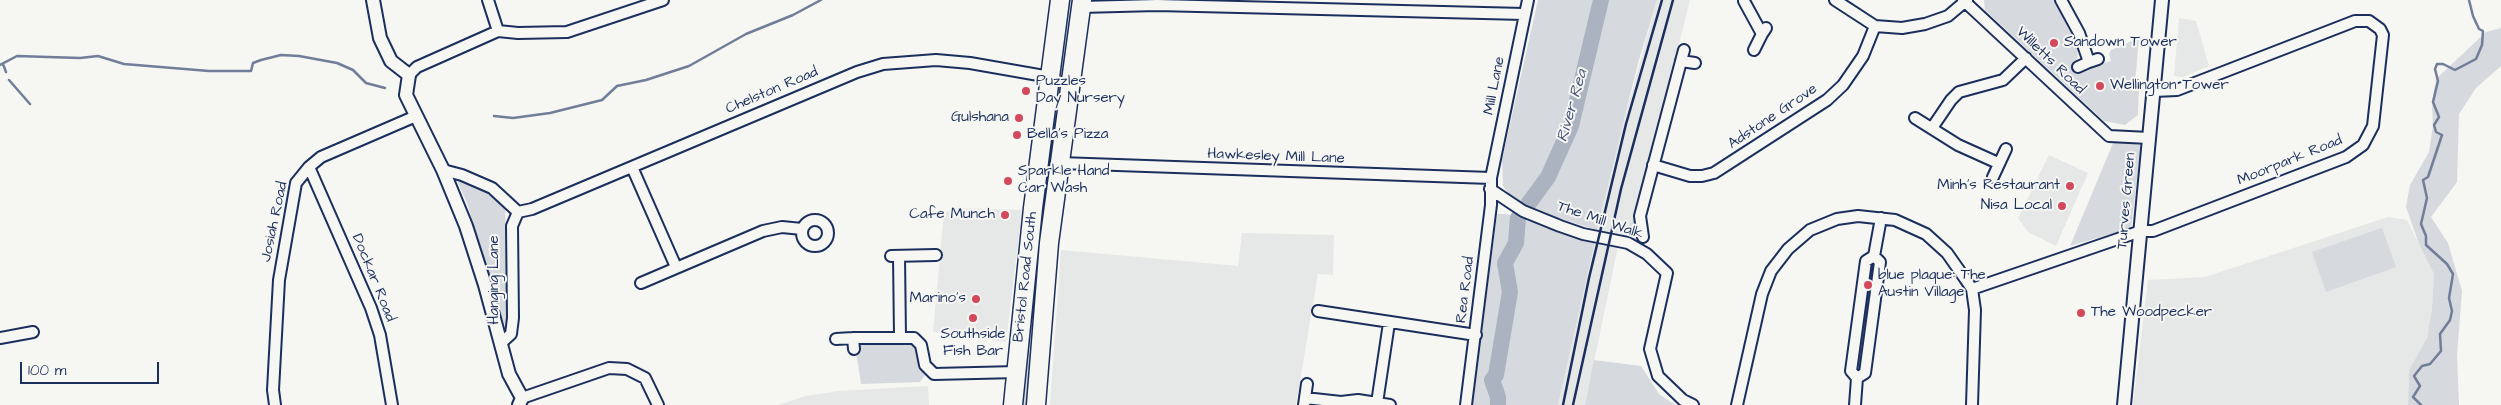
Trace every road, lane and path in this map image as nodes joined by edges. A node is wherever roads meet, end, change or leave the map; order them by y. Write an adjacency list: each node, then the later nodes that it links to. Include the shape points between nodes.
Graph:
1 (373, 0): 21 (street, via 380,38 391,61)
2 (488, 0): 14 (street)
3 (663, 0): 14 (street, via 567,32)
4 (1060, 0): 22 (highway, Bristol Road South)
5 (1528, 0): 12 (street, Mill Lane)
6 (1745, 0): 16 (street, via 1764,31)
7 (1835, 0): 13 (street)
8 (2061, 0): 20 (street, via 2094,60)
9 (2162, 0): 23 (street, Turves Green)
10 (1965, 1): 13 (street, via 1948,16 1925,24 1902,28); 17 (street, Willetts Road)
11 (1082, 4): 12 (street); 30 (highway, Bristol Road South)
12 (1524, 14): 37 (street, Mill Lane)
13 (1875, 26): 32 (street, Adstone Grove, via 1863,56 1827,100 1714,173 1690,176)
14 (498, 31): 21 (street, via 417,67)
15 (1684, 50): 18 (street)
16 (1754, 50)
17 (2026, 58): 26 (street, via 2003,80 1959,92); 27 (street, Willetts Road, via 2108,136)
18 (1681, 60): 19 (street); 32 (street)
19 (1695, 63)
20 (2078, 67)
21 (409, 75): 24 (street, Hanging Lane, via 406,95)
22 (1050, 77): 29 (highway, Bristol Road South); 33 (street, Chelston Road, via 936,60 883,64)
23 (2154, 91): 27 (street, Turves Green); 42 (street, Moorpark Road, via 2177,90 2355,21 2369,21 2383,35 2373,126 2362,145 2346,157 2153,231)
24 (416, 116): 34 (street, Josiah Road, via 341,147); 35 (street, Hanging Lane)
25 (1915, 118): 26 (street)
26 (1932, 128): 31 (street, via 1958,145)
27 (2149, 138): 42 (street, Turves Green)
28 (2006, 149): 31 (street)
29 (1038, 163): 30 (highway); 56 (highway, Bristol Road South)
30 (1060, 163): 37 (street, Hawkesley Mill Lane); 65 (highway, Bristol Road South, via 1048,251)
31 (1998, 163): 36 (street)
32 (1653, 165): 43 (street, via 1640,216)
33 (632, 166): 39 (street, Chelston Road); 45 (street)
34 (309, 167): 61 (street, Josiah Road, via 296,183 279,280); 62 (street, Dockar Road, via 380,335)
35 (443, 170): 39 (street, via 462,174 492,188); 55 (street, Hanging Lane, via 466,226)
36 (1993, 177)
37 (1491, 178): 38 (street, Rea Road)
38 (1490, 189): 51 (street, Rea Road, via 1491,206); 68 (street, The Mill Walk, via 1523,211 1560,226 1628,244 1647,254 1667,273 1650,349 1658,376 1683,400)
39 (518, 212): 55 (street, Hanging Lane, via 512,226 511,334)
40 (1881, 218): 47 (street, via 1911,226 1939,245); 69 (street, via 1858,216 1823,223 1798,239 1778,261 1765,281); 70 (street, via 1874,256 1866,261 1858,316 1851,371 1857,378)
41 (802, 230): 45 (street, via 782,228 763,231)
42 (2141, 231): 47 (street); 72 (street, Turves Green)
43 (1643, 237)
44 (936, 255): 52 (street, via 895,256)
45 (676, 267): 46 (street)
46 (641, 283)
47 (1972, 289): 71 (street, via 1975,310)
48 (1318, 311): 49 (street)
49 (1389, 323): 51 (street); 60 (street)
50 (33, 332): 53 (street)
51 (1476, 335): 67 (street, Rea Road)
52 (900, 337): 54 (street, via 853,343); 56 (street, via 919,341 924,365 934,374)
53 (0, 338)
54 (836, 339)
55 (501, 343): 59 (street, Hanging Lane)
56 (1017, 372): 64 (highway, Bristol Road South)
57 (1307, 384): 58 (street)
58 (1304, 401): 60 (street)
59 (520, 402): 63 (street, via 609,368 628,369 645,378)
60 (1377, 403): 66 (street)
61 (275, 405)
62 (392, 405)
63 (658, 405)
64 (1013, 405)
65 (1036, 405)
66 (1390, 405)
67 (1466, 405)
68 (1693, 405)
69 (1737, 405)
70 (1855, 405)
71 (1972, 405)
72 (2124, 405)

